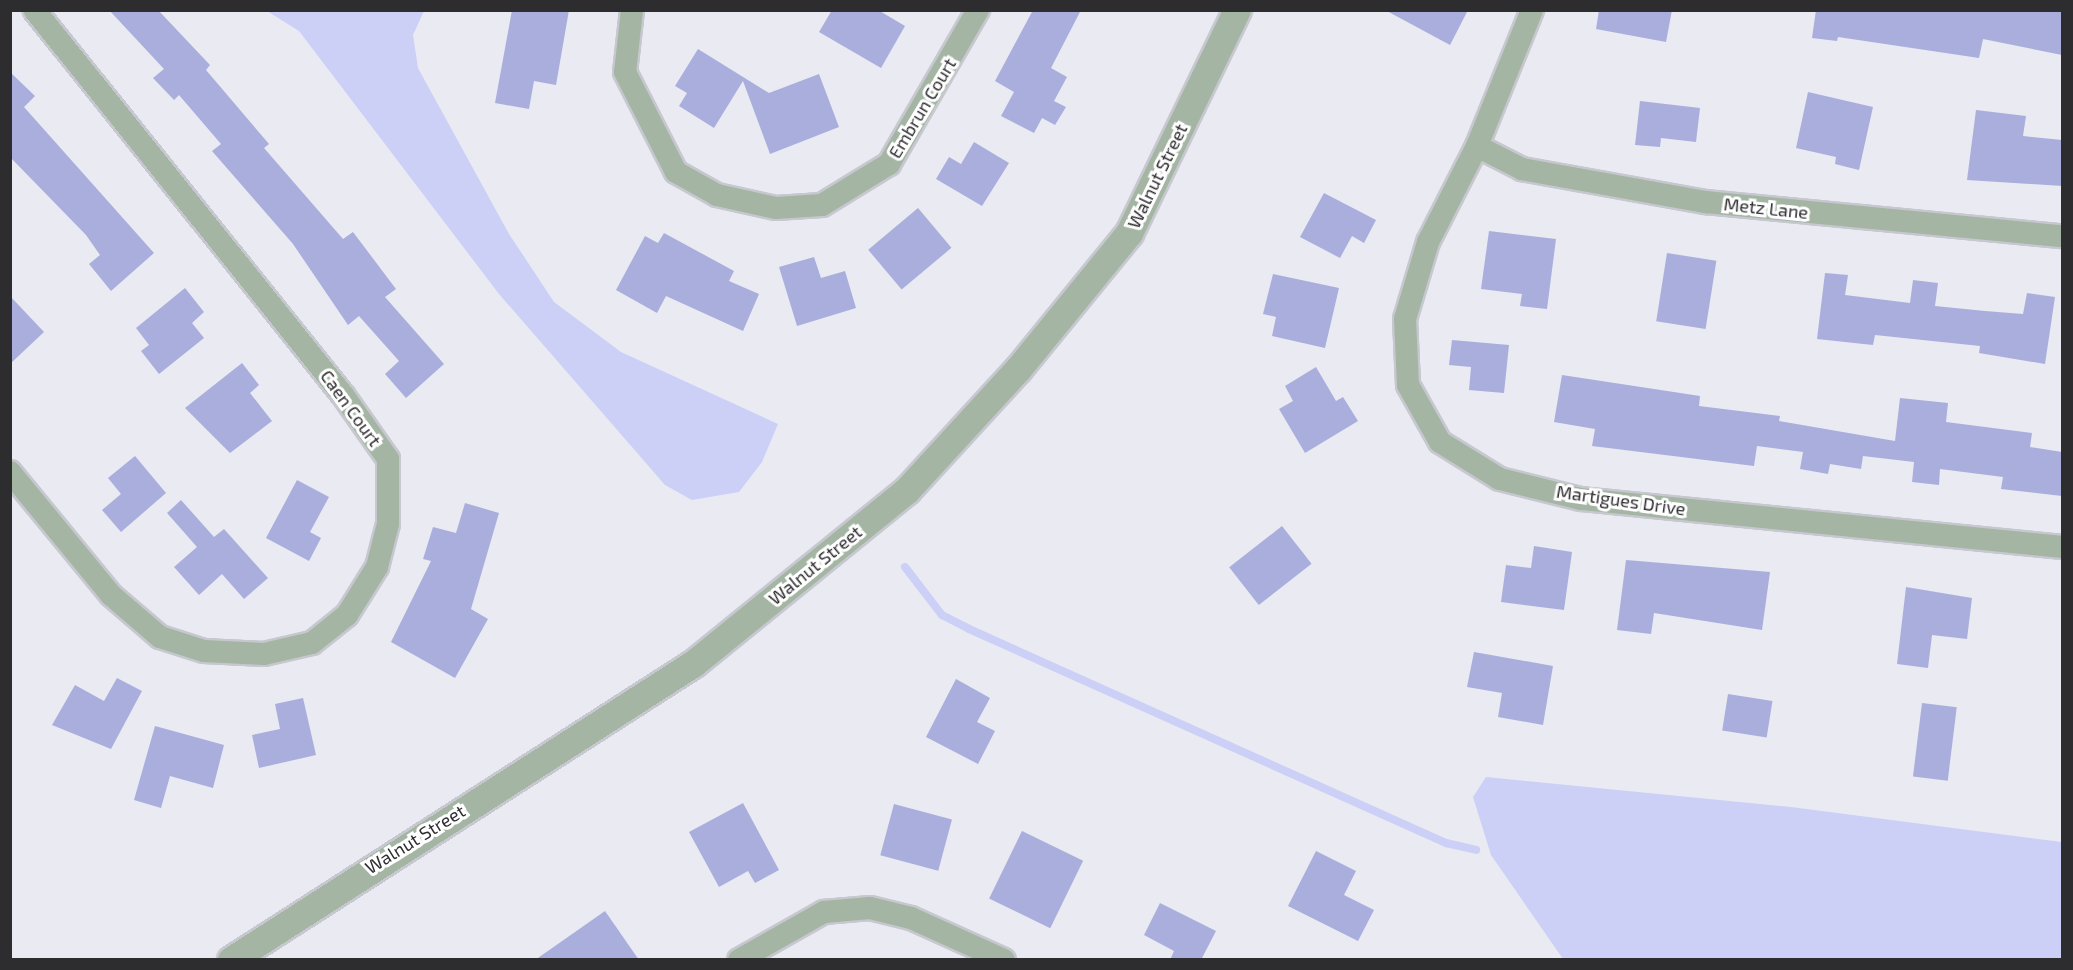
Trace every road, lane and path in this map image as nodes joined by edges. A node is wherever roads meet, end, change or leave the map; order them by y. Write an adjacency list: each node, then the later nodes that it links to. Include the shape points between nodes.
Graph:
1 (35, 10): 8 (street, Caen Court, via 343,395 388,459 388,524 377,567 353,605 312,643 264,654 204,651 160,637 111,595)
2 (632, 10): 3 (street, Embrun Court, via 625,72 676,172 717,195 777,208 822,205 889,164)
3 (978, 10)
4 (1237, 10): 10 (street, Walnut Street, via 1129,233 1018,369 907,490 694,663)
5 (1532, 10): 6 (street, Martigues Drive)
6 (1478, 146): 7 (street, Metz Lane, via 1521,169 1706,202); 9 (street, Martigues Drive, via 1428,242 1405,319 1407,385 1440,442 1500,479 1581,499)
7 (2062, 236)
8 (10, 472)
9 (2062, 547)
10 (231, 960)
11 (739, 960): 12 (street, via 824,912 870,908 911,918)
12 (1004, 960)

